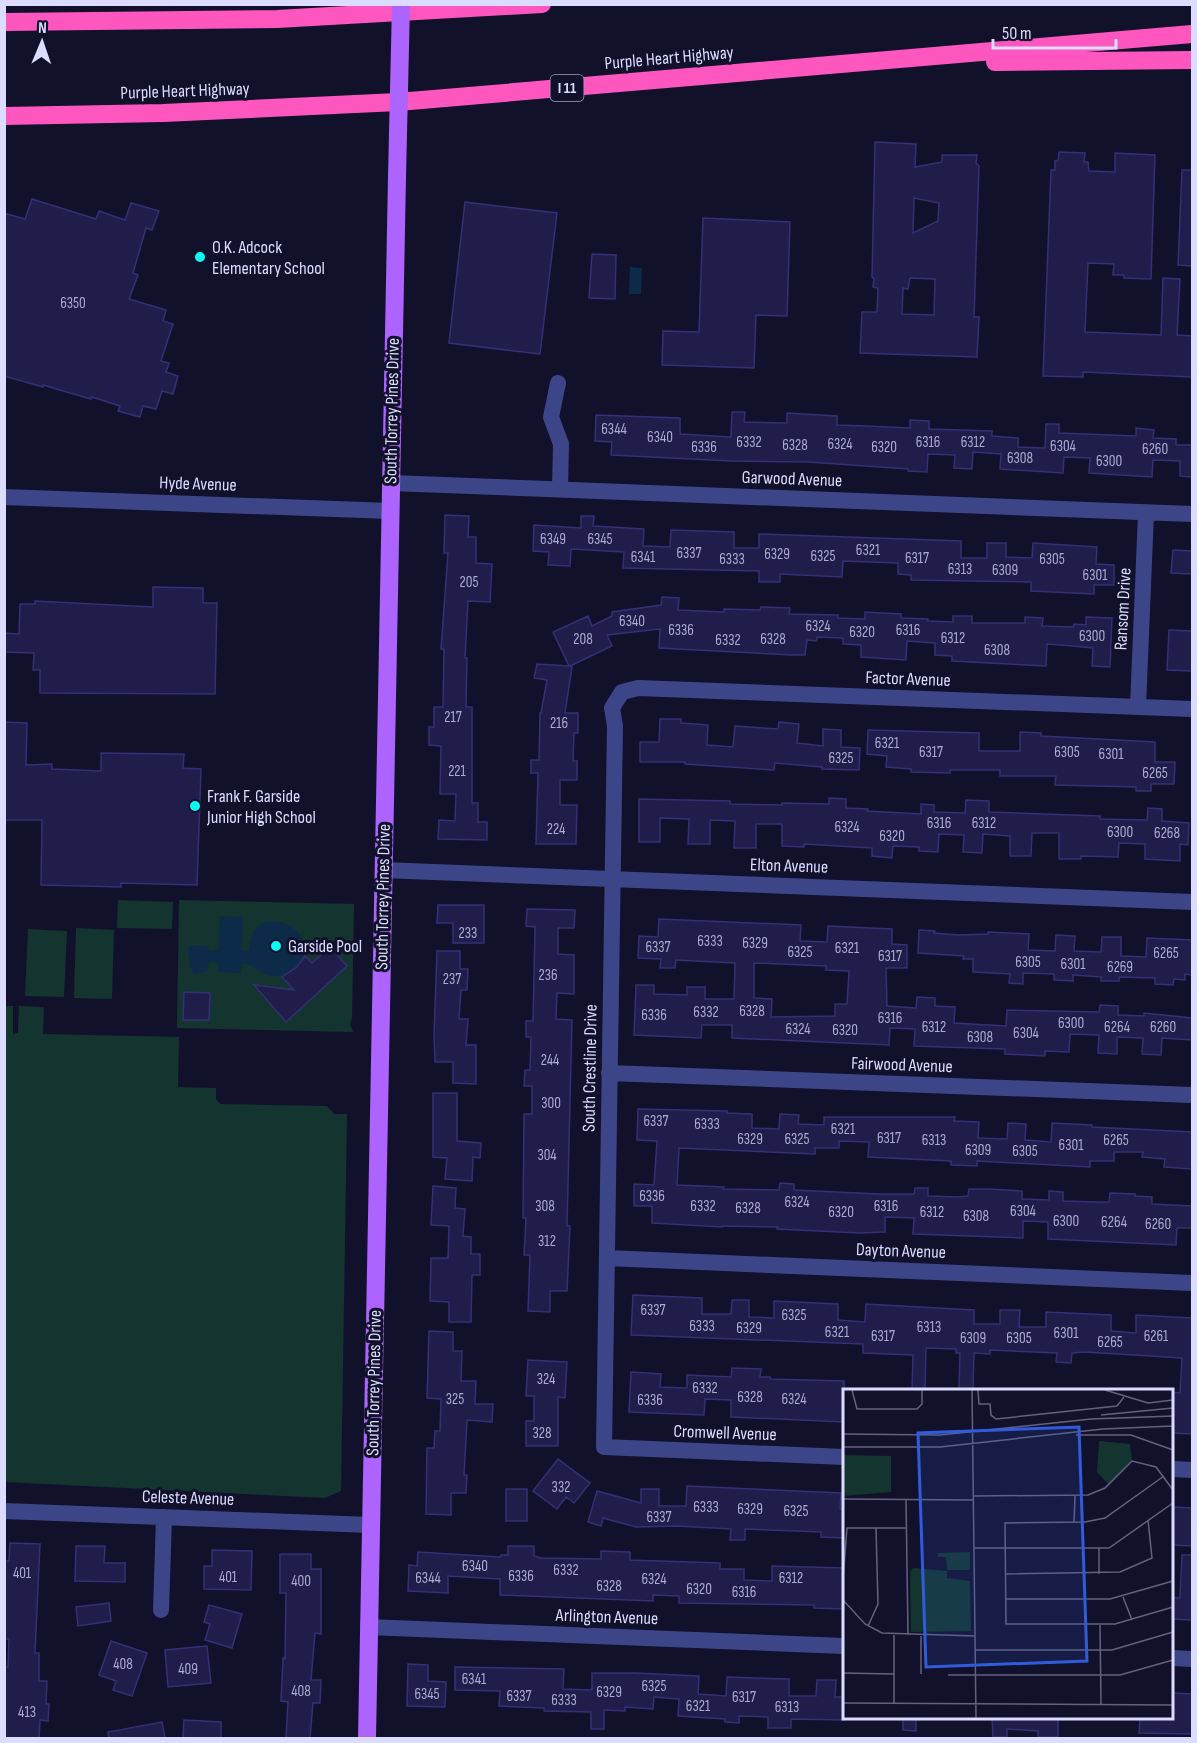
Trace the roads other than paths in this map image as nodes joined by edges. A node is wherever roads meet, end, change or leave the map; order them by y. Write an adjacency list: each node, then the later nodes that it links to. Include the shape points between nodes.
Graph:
1 (401, 4): 9 (main road, South Torrey Pines Drive, bridge)
2 (542, 4): 3 (highway, via 277,19)
3 (4, 22)
4 (1192, 34): 6 (highway, Purple Heart Highway / I 11)
5 (1192, 60): 6 (highway)
6 (852, 63): 7 (highway, Purple Heart Highway / I 11, via 398,102)
7 (4, 116)
8 (558, 382): 10 (street, via 551,417 561,444)
9 (391, 483): 10 (street, Garwood Avenue); 12 (main road, South Torrey Pines Drive)
10 (560, 489): 13 (street, Garwood Avenue)
11 (4, 496): 12 (street, Hyde Avenue)
12 (390, 512): 18 (main road, South Torrey Pines Drive)
13 (1146, 513): 14 (street, Garwood Avenue); 16 (street, Ransom Drive)
14 (1192, 514)
15 (622, 692): 16 (street, Factor Avenue, via 638,688); 19 (street, South Crestline Drive, via 612,708 615,726)
16 (1138, 707): 17 (street, Factor Avenue)
17 (1192, 709)
18 (383, 870): 19 (street, Elton Avenue); 31 (main road, South Torrey Pines Drive)
19 (611, 878): 20 (street, Elton Avenue); 21 (street, South Crestline Drive)
20 (1192, 902)
21 (609, 1073): 22 (street, Fairwood Avenue); 23 (street, South Crestline Drive)
22 (1192, 1095)
23 (607, 1258): 24 (street, Dayton Avenue); 25 (street, South Crestline Drive)
24 (1192, 1283)
25 (604, 1448): 26 (street, Cromwell Avenue)
26 (843, 1456)
27 (1173, 1469): 28 (street)
28 (1192, 1470)
29 (4, 1511): 30 (street, Celeste Avenue)
30 (164, 1517): 31 (street, Celeste Avenue); 32 (street)
31 (370, 1525): 33 (main road, South Torrey Pines Drive)
32 (161, 1610)
33 (368, 1627): 34 (street, Arlington Avenue); 37 (main road, South Torrey Pines Drive)
34 (843, 1646)
35 (1173, 1658): 36 (street)
36 (1192, 1659)
37 (367, 1738)

